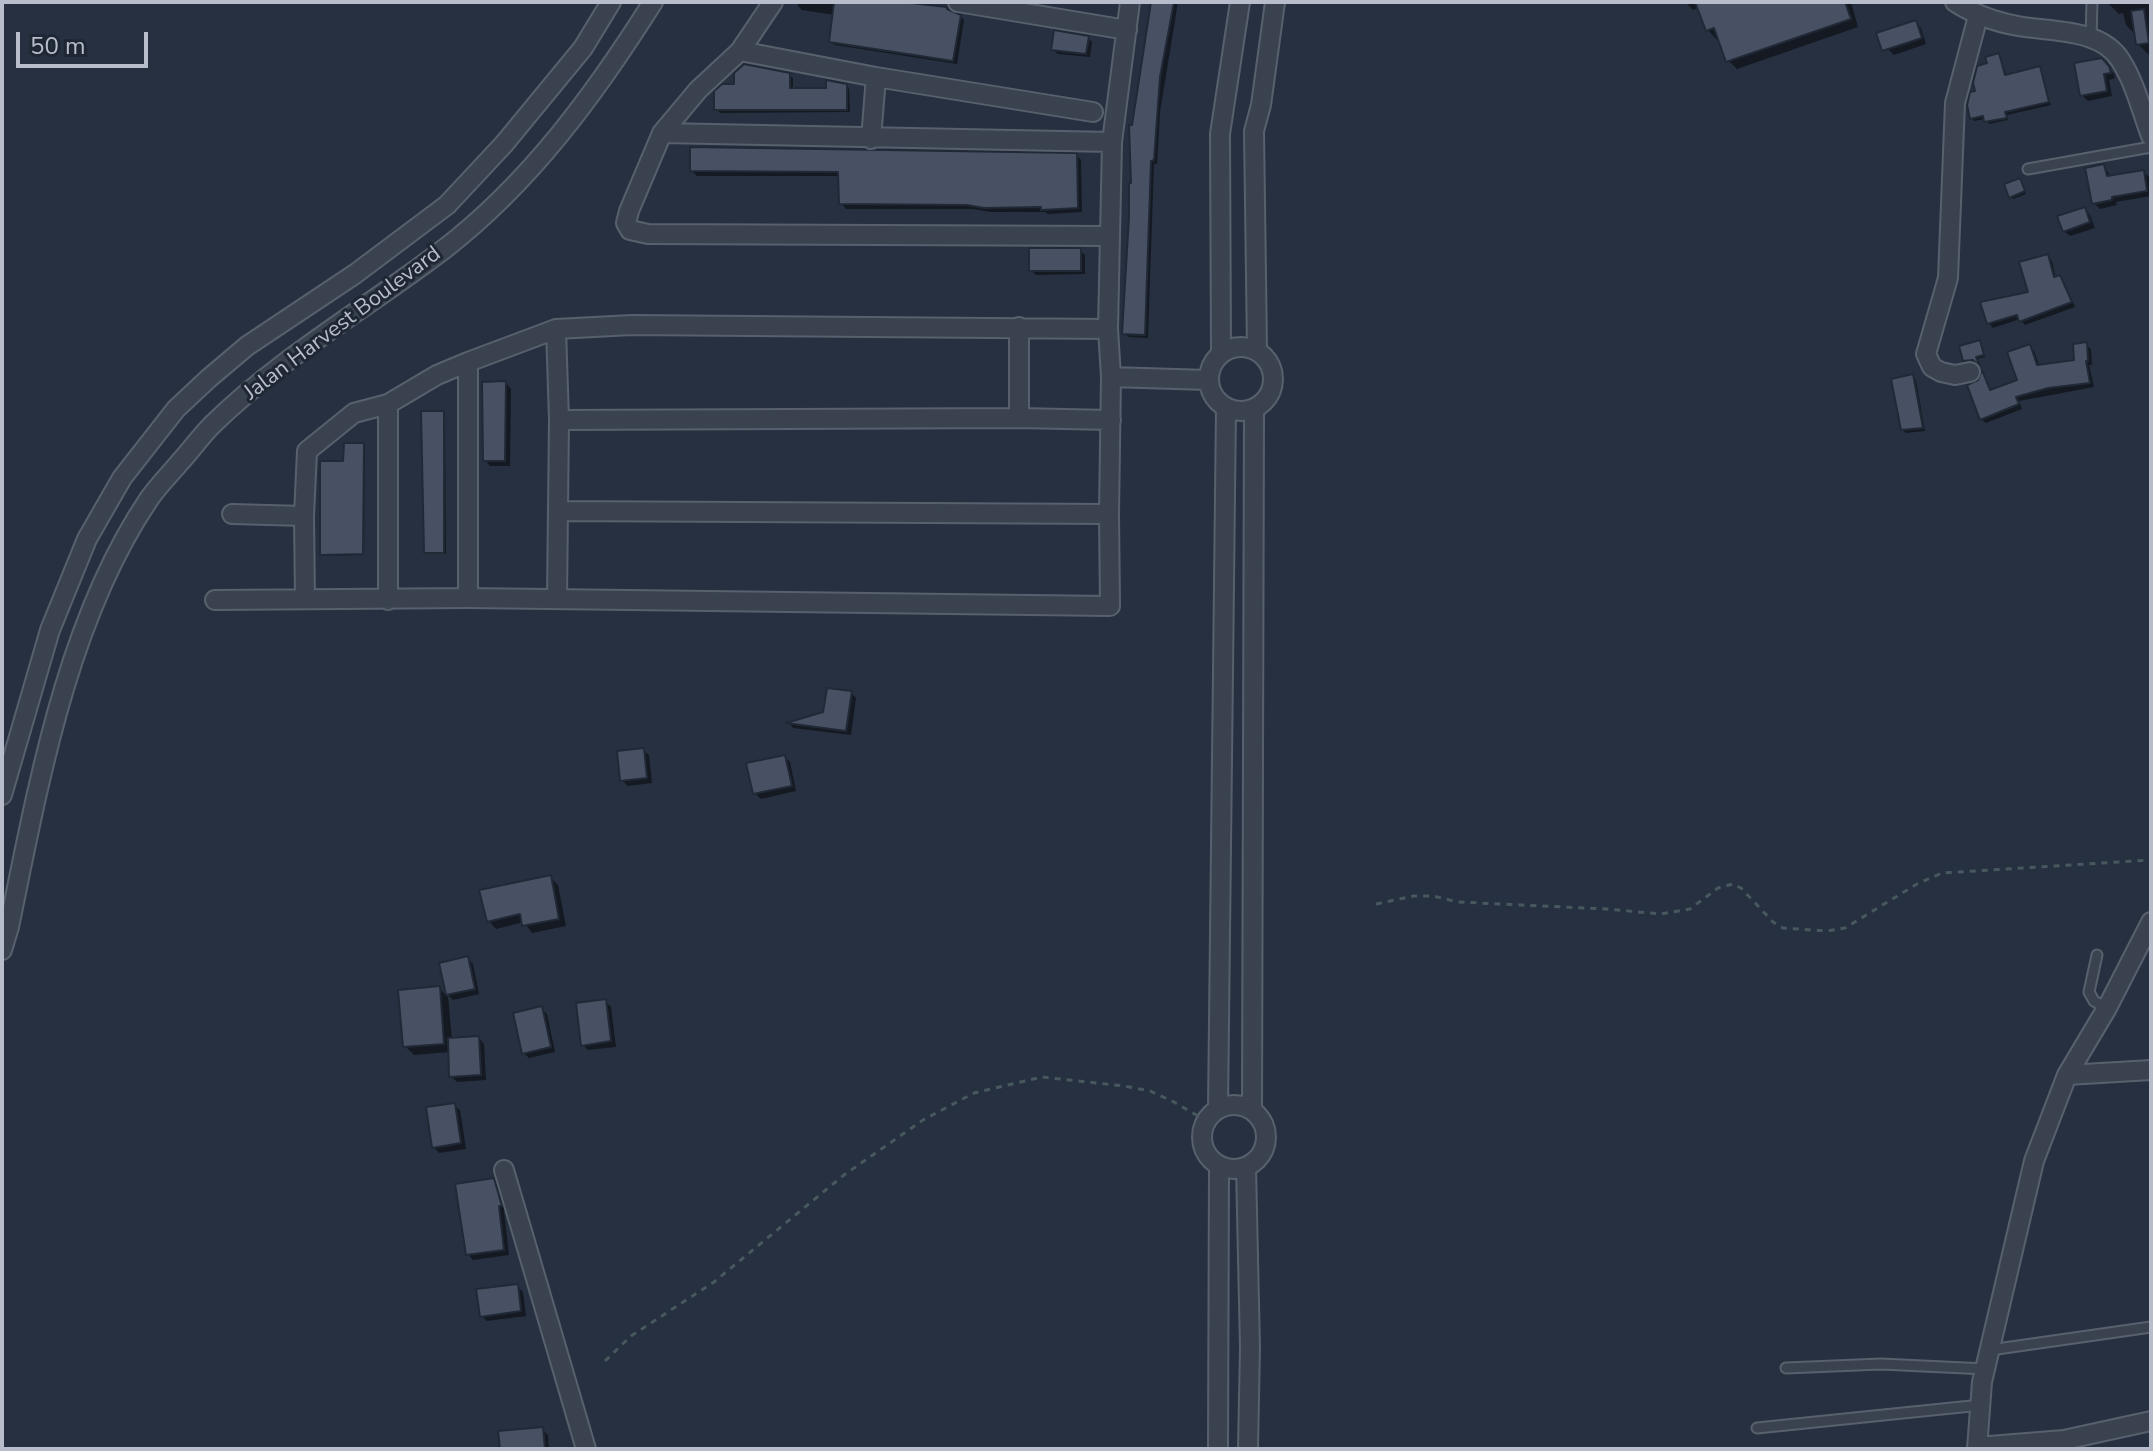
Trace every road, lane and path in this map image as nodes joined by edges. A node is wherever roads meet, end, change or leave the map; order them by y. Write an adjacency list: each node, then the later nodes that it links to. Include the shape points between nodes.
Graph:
1 (611, 2): 13 (street, Jalan Harvest Boulevard)
2 (653, 2): 15 (street, Jalan Harvest Boulevard)
3 (773, 2): 14 (street)
4 (958, 2): 11 (street)
5 (1130, 2): 11 (street)
6 (1240, 2): 29 (street, via 1220,134)
7 (1275, 2): 28 (street, via 1254,131)
8 (1955, 2): 10 (street)
9 (2092, 2): 12 (lane)
10 (1978, 16): 12 (street); 31 (street, via 1955,103 1948,278 1926,354 1941,372)
11 (1127, 30): 21 (street)
12 (2091, 38): 19 (street, via 2120,59)
13 (583, 48): 15 (street); 40 (street, Jalan Harvest Boulevard, via 447,205 247,346 176,409)
14 (740, 51): 16 (street); 18 (street)
15 (608, 72): 41 (street, Jalan Harvest Boulevard, via 528,173 446,248 284,363 212,425)
16 (876, 77): 17 (street); 20 (street)
17 (1093, 112)
18 (662, 133): 20 (street); 24 (street, via 629,211 630,230)
19 (2151, 136)
20 (871, 139): 21 (street)
21 (1112, 142): 24 (street)
22 (2151, 147): 23 (lane)
23 (2028, 169)
24 (1110, 236): 27 (street)
25 (1019, 327): 26 (street); 27 (street); 37 (street)
26 (556, 329): 30 (street); 38 (street)
27 (1108, 329): 32 (street)
28 (1257, 349): 29 (street, via 1238,346); 36 (street, via 1270,362 1274,380 1268,397)
29 (1221, 352): 33 (street)
30 (468, 362): 34 (street); 46 (street)
31 (1970, 372)
32 (1111, 377): 33 (street); 39 (street)
33 (1208, 380): 35 (street, via 1210,391)
34 (388, 404): 45 (street, via 354,413 307,451); 50 (street)
35 (1226, 408): 36 (street); 61 (street)
36 (1254, 409): 60 (street)
37 (1019, 418): 38 (street); 39 (street)
38 (559, 420): 42 (street)
39 (1111, 420): 44 (street)
40 (122, 478): 41 (street); 51 (street, Jalan Harvest Boulevard, via 87,539 50,630)
41 (150, 498): 55 (street, Jalan Harvest Boulevard, via 114,559 79,643 39,782)
42 (559, 511): 44 (street); 48 (street)
43 (232, 514): 45 (street)
44 (1109, 514): 48 (street, via 1110,606)
45 (304, 516): 47 (street)
46 (468, 598): 48 (street); 50 (street)
47 (305, 599): 49 (street); 50 (street)
48 (557, 599)
49 (215, 600)
50 (388, 600)
51 (2, 793)
52 (2151, 860): 53 (path, via 1942,873 1845,928 1827,931 1783,928 1741,888 1726,884 1690,909 1661,914 1458,902 1433,896)
53 (1376, 904)
54 (2151, 922): 57 (street)
55 (2, 950)
56 (2097, 955): 57 (lane, via 2089,992)
57 (2107, 1008): 59 (street)
58 (2151, 1070): 59 (street)
59 (2067, 1075): 66 (street, via 2034,1161)
60 (1252, 1109): 61 (street, via 1235,1104); 63 (street, via 1264,1122 1267,1140 1260,1157)
61 (1211, 1114): 62 (street, via 1201,1138 1206,1155); 67 (path, via 1150,1091 1042,1077 974,1093 923,1120 844,1175 714,1282 631,1336)
62 (1219, 1167): 63 (street); 74 (street)
63 (1246, 1167): 75 (street)
64 (504, 1170): 73 (street)
65 (2151, 1327): 66 (lane)
66 (1988, 1359): 68 (lane); 69 (street)
67 (605, 1361)
68 (1786, 1368)
69 (1981, 1405): 71 (lane); 72 (street)
70 (2151, 1421): 72 (street, via 2064,1440)
71 (1757, 1428)
72 (1977, 1448)
73 (586, 1449)
74 (1218, 1449)
75 (1248, 1449)

